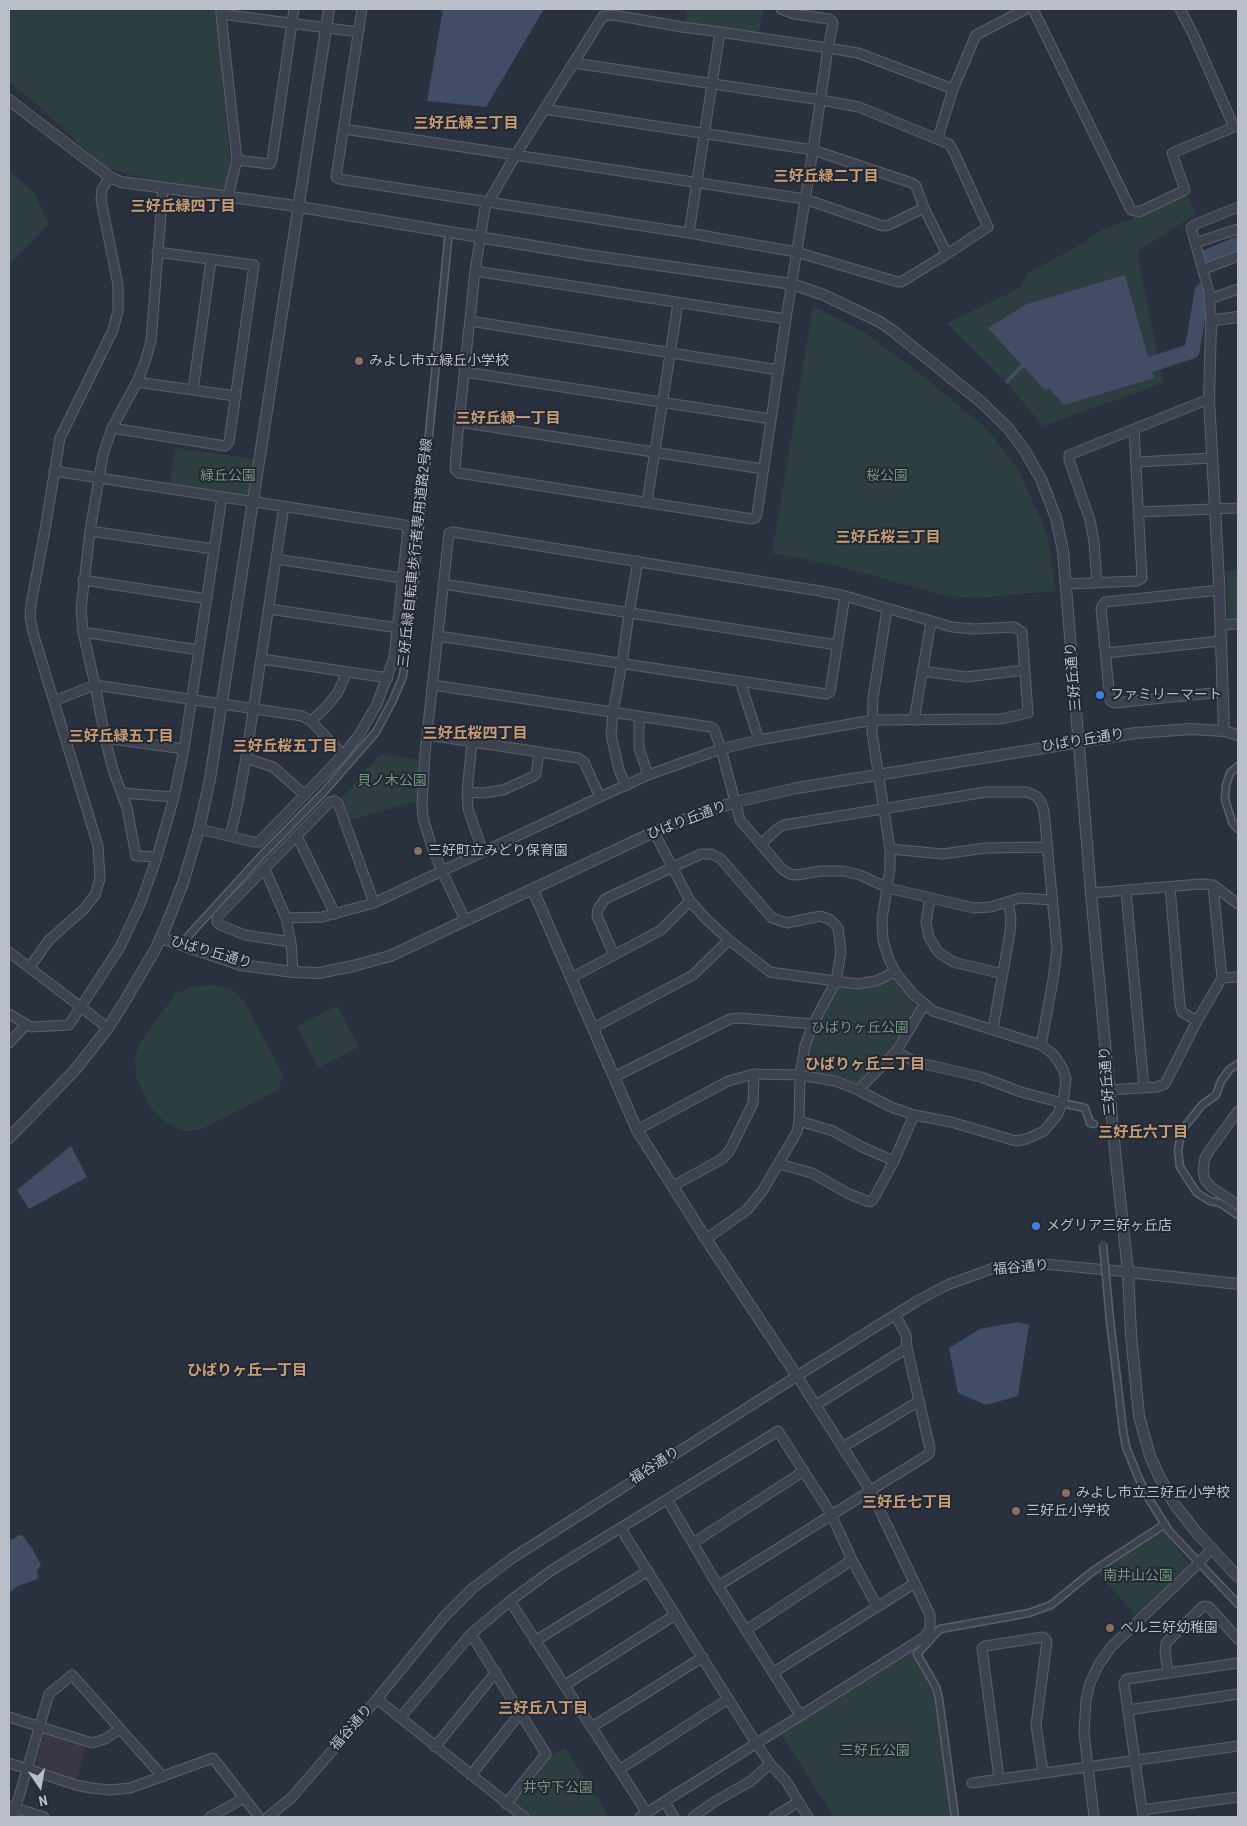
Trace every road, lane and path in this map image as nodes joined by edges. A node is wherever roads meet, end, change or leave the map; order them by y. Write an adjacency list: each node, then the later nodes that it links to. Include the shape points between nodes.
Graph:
1 (294, 9): 11 (street)
2 (329, 9): 12 (street)
3 (362, 9): 13 (street)
4 (781, 9): 15 (street, via 832,21)
5 (1026, 9): 9 (street)
6 (1033, 9): 7 (street, via 1131,210 1139,212 1186,190 1172,153 1234,127)
7 (1180, 9)
8 (221, 11): 10 (street); 27 (street)
9 (1013, 12): 18 (street, via 976,35)
10 (250, 13): 11 (street)
11 (292, 23): 12 (street); 27 (street, via 272,160 270,164)
12 (326, 28): 13 (street); 34 (street)
13 (358, 32): 22 (street)
14 (720, 32): 15 (street); 16 (street, via 608,15 601,19); 17 (street)
15 (828, 48): 18 (street, via 858,53); 20 (street)
16 (574, 63): 17 (street); 21 (street)
17 (712, 83): 20 (street); 23 (street)
18 (953, 88): 24 (street)
19 (9, 100): 28 (street)
20 (820, 100): 24 (street, via 859,107); 25 (street)
21 (544, 109): 23 (street); 26 (street)
22 (344, 129): 26 (street); 33 (street, via 336,178)
23 (704, 133): 25 (street); 29 (street)
24 (938, 138): 44 (street, via 953,150 988,227)
25 (813, 150): 32 (street); 36 (street, via 912,183)
26 (515, 156): 29 (street); 33 (street)
27 (237, 160): 31 (street)
28 (110, 177): 30 (street, 三好丘通り); 73 (street, via 102,189 101,200 116,276 118,311 60,438)
29 (697, 184): 32 (street); 39 (street)
30 (163, 189): 31 (street, 三好丘通り); 42 (street)
31 (228, 196): 34 (street, 三好丘通り)
32 (805, 200): 36 (street, via 883,226); 43 (street)
33 (488, 202): 39 (street); 40 (street)
34 (298, 206): 38 (street, 三好丘通り); 76 (street)
35 (1238, 207): 41 (street, via 1194,225 1191,228)
36 (924, 208): 44 (street)
37 (1238, 229): 41 (street)
38 (449, 231): 40 (street, 三好丘通り); 180 (street, 三好丘緑自転車歩行者専用道路2号線, via 413,595 402,676 393,700 376,732)
39 (688, 233): 43 (street)
40 (480, 237): 48 (street); 49 (street, 三好丘通り)
41 (1195, 243): 47 (street)
42 (157, 252): 46 (street); 60 (street, via 151,340)
43 (796, 252): 44 (street, via 898,282); 49 (street)
44 (947, 254)
45 (1238, 256): 47 (street)
46 (211, 260): 61 (street); 62 (street, via 254,266)
47 (1204, 269): 51 (street)
48 (475, 271): 52 (street); 55 (street)
49 (792, 284): 54 (street); 90 (street, 三好丘通り, via 824,294 886,326 982,402 1008,428 1033,464 1050,499 1061,540)
50 (1238, 289): 51 (street)
51 (1210, 299): 56 (street)
52 (678, 303): 54 (street); 57 (street)
53 (1238, 317): 56 (street, via 1215,320)
54 (786, 319): 58 (street)
55 (470, 321): 57 (street); 59 (street)
56 (1211, 324): 63 (street)
57 (670, 352): 58 (street); 64 (street)
58 (779, 370): 65 (street)
59 (465, 372): 64 (street); 66 (street)
60 (137, 382): 61 (street); 67 (street)
61 (193, 390): 62 (street)
62 (235, 396): 67 (street, via 229,442 225,446)
63 (1209, 399): 68 (street); 70 (street)
64 (662, 402): 65 (street); 69 (street)
65 (771, 419): 72 (street)
66 (459, 422): 69 (street); 77 (street, via 455,468 459,473)
67 (112, 428): 74 (street)
68 (1134, 429): 71 (street); 88 (street, via 1069,456 1090,520)
69 (655, 452): 72 (street); 77 (street)
70 (1212, 458): 71 (street); 79 (street)
71 (1137, 462): 81 (street)
72 (763, 469): 77 (street, via 755,518)
73 (54, 471): 74 (street); 118 (street, via 30,617)
74 (99, 478): 75 (street); 82 (street)
75 (222, 497): 76 (street); 83 (street)
76 (253, 501): 78 (street); 119 (street)
77 (647, 502)
78 (284, 506): 84 (street); 86 (street, via 405,525 408,528)
79 (1215, 508): 80 (street); 81 (street); 91 (street)
80 (1238, 508)
81 (1139, 512): 88 (street, via 1142,578)
82 (90, 531): 83 (street); 87 (street)
83 (214, 549): 93 (street)
84 (276, 559): 86 (street); 94 (street)
85 (638, 561): 89 (street, via 453,532 447,536); 92 (street); 96 (street)
86 (402, 578): 100 (street)
87 (83, 580): 93 (street); 101 (street)
88 (1097, 583): 90 (street)
89 (443, 584): 96 (street); 102 (street)
90 (1066, 584): 131 (street, 三好丘通り)
91 (1220, 590): 99 (street); 106 (street, via 1105,602 1101,608)
92 (845, 596): 95 (street); 104 (street)
93 (206, 599): 105 (street)
94 (269, 609): 100 (street); 107 (street)
95 (887, 609): 97 (street); 123 (street, via 872,698)
96 (629, 613): 104 (street); 108 (street)
97 (931, 622): 109 (street); 110 (street, via 974,629 1017,628 1022,633)
98 (1238, 624): 99 (street)
99 (1221, 625): 103 (street)
100 (398, 628): 112 (street)
101 (83, 632): 105 (street); 114 (street)
102 (438, 636): 108 (street); 115 (street)
103 (1220, 640): 106 (street); 116 (street)
104 (837, 645): 113 (street, via 829,694)
105 (198, 650): 117 (street)
106 (1106, 654): 116 (street, via 1110,700 1115,703)
107 (262, 659): 111 (street); 120 (street)
108 (622, 663): 113 (street); 121 (street)
109 (922, 670): 110 (street, via 966,677); 124 (street)
110 (1025, 670): 124 (street, via 1028,713 1001,719)
111 (345, 672): 112 (street); 125 (street, via 337,694)
112 (388, 678): 136 (street, via 369,721)
113 (740, 681): 130 (street)
114 (95, 685): 117 (street); 118 (street); 129 (street)
115 (433, 685): 121 (street); 127 (street)
116 (1222, 692): 126 (street)
117 (191, 699): 119 (street); 133 (street)
118 (54, 701): 183 (street, via 98,846 100,880 95,895 84,909 50,940)
119 (222, 703): 120 (street); 149 (street)
120 (253, 708): 125 (street, via 302,716); 137 (street)
121 (613, 712): 122 (street); 141 (street, via 612,744)
122 (639, 717): 134 (street, via 711,727); 139 (street, via 638,748)
123 (873, 720): 124 (street); 130 (street); 140 (street)
124 (914, 720)
125 (311, 721): 136 (street)
126 (1224, 731): 128 (street, ひばり丘通り); 131 (street, ひばり丘通り, via 1177,729)
127 (428, 734): 132 (street); 161 (street, via 422,804 427,833)
128 (1238, 735)
129 (105, 738): 133 (street); 142 (street, via 113,770)
130 (759, 740): 134 (street)
131 (1079, 741): 140 (street, ひばり丘通り); 167 (street, 三好丘通り)
132 (472, 742): 135 (street); 143 (street)
133 (184, 749): 146 (street)
134 (721, 750): 139 (street); 147 (street)
135 (539, 752): 143 (street, via 534,776 497,792); 145 (street, via 582,759)
136 (343, 755): 144 (street)
137 (246, 758): 144 (street, via 273,767); 152 (street)
138 (1238, 766): 150 (street, via 1230,773 1225,799 1232,822)
139 (648, 775): 141 (street)
140 (878, 775): 147 (street, ひばり丘通り); 148 (street)
141 (626, 786): 145 (street)
142 (123, 792): 146 (street); 158 (street, via 136,856)
143 (467, 792): 157 (street, via 469,816)
144 (305, 795): 152 (street, via 259,842)
145 (600, 797): 157 (street)
146 (174, 798): 158 (street)
147 (736, 802): 151 (street, ひばり丘通り); 154 (street, via 740,820)
148 (883, 808): 154 (street, via 784,825); 155 (street, via 986,792 1027,792 1036,796 1042,805); 156 (street)
149 (199, 829): 152 (street); 177 (street, via 183,883)
150 (1238, 829)
151 (654, 832): 159 (street); 165 (street, ひばり丘通り)
152 (230, 836)
153 (297, 836): 160 (street); 172 (street, via 330,802 338,803); 174 (street)
154 (761, 844): 164 (street, via 790,874 843,871)
155 (1046, 847): 156 (street, via 986,848 943,854); 169 (street)
156 (890, 849): 164 (street)
157 (483, 852): 161 (street)
158 (156, 857): 192 (street, via 141,902 120,947)
159 (671, 867): 170 (street); 182 (street, via 602,902 598,919); 190 (street, via 701,854 712,854 724,862 772,918 787,923 820,916 832,920 838,928 841,952)
160 (265, 869): 175 (street); 179 (street, via 217,917 217,922 250,936)
161 (442, 871): 172 (street); 176 (street)
162 (1213, 885): 163 (street); 173 (street); 189 (street)
163 (1170, 887): 166 (street); 194 (street, via 1180,1005 1182,1012)
164 (888, 888): 168 (street); 185 (street, via 882,932)
165 (533, 890): 176 (street, ひばり丘通り); 188 (street)
166 (1126, 891): 167 (street); 207 (street)
167 (1092, 893): 209 (street, 三好丘通り)
168 (930, 899): 171 (street, via 974,908); 186 (street, via 926,922 929,938 938,952 953,962)
169 (1052, 900): 171 (street, via 1020,898); 201 (street, via 1057,949)
170 (690, 901): 178 (street); 182 (street, via 661,930)
171 (1008, 902): 186 (street, via 1011,924)
172 (374, 903): 174 (street)
173 (1238, 904)
174 (335, 914): 175 (street)
175 (286, 918): 179 (street)
176 (465, 920): 184 (street, ひばり丘通り, via 390,956 319,973)
177 (161, 938): 184 (street, ひばり丘通り, via 241,965); 197 (street)
178 (729, 940): 190 (street, via 770,972); 198 (street, via 693,975)
179 (290, 942): 184 (street)
180 (182, 943)
181 (9, 952): 183 (street)
182 (614, 955): 188 (street)
183 (30, 967): 192 (street)
184 (293, 972)
185 (895, 972): 190 (street, via 868,983); 191 (street)
186 (1003, 974): 199 (street)
187 (1238, 977): 189 (street)
188 (571, 978): 198 (street)
189 (1222, 978): 194 (street)
190 (836, 981): 196 (street)
191 (924, 1005): 199 (street, via 946,1016); 202 (street)
192 (81, 1009): 195 (street, via 66,1026 31,1027); 197 (street)
193 (9, 1014): 195 (street)
194 (1197, 1021): 207 (street, via 1165,1084)
195 (26, 1024): 200 (street)
196 (813, 1024): 205 (street, via 804,1046); 206 (street, via 730,1019)
197 (108, 1028): 216 (street, via 75,1070)
198 (593, 1028): 206 (street)
199 (993, 1029): 201 (street)
200 (9, 1043)
201 (1040, 1045): 210 (street, via 1054,1055 1063,1069 1066,1089)
202 (896, 1052): 208 (street); 210 (street, via 916,1062 981,1077)
203 (1238, 1064): 221 (street, via 1230,1069 1216,1094 1202,1105 1182,1130 1178,1150 1180,1167 1197,1193)
204 (754, 1074): 205 (street); 215 (street, via 728,1081); 219 (street, via 753,1103 730,1150 722,1159)
205 (800, 1075): 208 (street, via 835,1080); 213 (street)
206 (614, 1077): 215 (street)
207 (1144, 1087): 209 (street)
208 (858, 1090): 212 (street)
209 (1109, 1090): 224 (street, 三好丘通り)
210 (1062, 1103): 212 (street, via 1058,1114 1044,1131 1016,1141); 214 (street, via 1085,1108 1090,1122)
211 (1238, 1111): 220 (street, via 1209,1151 1203,1170 1211,1187)
212 (914, 1115): 217 (street)
213 (800, 1121): 217 (street, via 833,1131); 218 (street)
214 (1094, 1124)
215 (637, 1130): 219 (street)
216 (9, 1138)
217 (894, 1161): 218 (street, via 870,1202 812,1173)
218 (780, 1164): 222 (street, via 747,1210)
219 (673, 1186): 222 (street)
220 (1238, 1205)
221 (1238, 1215)
222 (706, 1239): 228 (street)
223 (1103, 1244): 236 (street, bridge, via 1118,1406 1126,1447 1146,1494)
224 (1128, 1272): 225 (street); 226 (street, 福谷通り, via 1044,1264 994,1268 947,1285); 239 (street, 三好丘通り, via 1137,1401 1143,1436 1175,1505)
225 (1238, 1284)
226 (895, 1315): 227 (street, via 906,1335); 228 (street, 福谷通り)
227 (907, 1348): 229 (street); 230 (street)
228 (797, 1376): 230 (street); 264 (street, 福谷通り, via 511,1559 473,1588 443,1618)
229 (919, 1401): 231 (street); 233 (street, via 930,1448 928,1454)
230 (816, 1405): 231 (street)
231 (843, 1448): 233 (street)
232 (804, 1471): 234 (street, via 778,1431); 235 (street); 238 (street)
233 (870, 1490): 235 (street); 243 (street)
234 (667, 1499): 237 (street); 238 (street)
235 (831, 1514): 240 (street); 244 (street)
236 (1165, 1524): 246 (street, via 1178,1542); 250 (street, via 1093,1571 1052,1605 1029,1613)
237 (621, 1529): 241 (street); 245 (street, via 552,1570)
238 (693, 1543): 244 (street)
239 (1212, 1548): 242 (street, 三好丘通り); 280 (street, via 1112,1646 1099,1664 1090,1683 1084,1712)
240 (852, 1560): 247 (street); 251 (street)
241 (648, 1571): 248 (street); 254 (street)
242 (1238, 1576)
243 (915, 1583): 247 (street); 249 (street, via 930,1615)
244 (718, 1586): 251 (street)
245 (510, 1601): 252 (street); 254 (street)
246 (1238, 1604)
247 (877, 1606): 260 (street)
248 (675, 1615): 257 (street); 262 (street)
249 (930, 1629): 250 (street); 255 (street)
250 (940, 1629): 256 (street)
251 (746, 1630): 260 (street)
252 (471, 1634): 259 (street); 270 (street)
253 (1238, 1639): 261 (street, via 1209,1607 1202,1607 1166,1643 1164,1652)
254 (535, 1641): 262 (street)
255 (912, 1645): 256 (street); 268 (street)
256 (918, 1654): 306 (street, via 939,1699)
257 (703, 1657): 265 (street); 272 (street)
258 (1238, 1662): 261 (street)
259 (496, 1672): 267 (street); 275 (street)
260 (774, 1672): 268 (street)
261 (1168, 1672): 266 (street, via 1127,1679 1124,1683)
262 (565, 1685): 272 (street)
263 (1238, 1694): 266 (street)
264 (377, 1699): 270 (street); 300 (street, 福谷通り, via 292,1797)
265 (728, 1699): 274 (street); 282 (street)
266 (1128, 1710): 277 (street)
267 (521, 1712): 284 (street); 292 (street, via 546,1754)
268 (800, 1715): 274 (street)
269 (9, 1717): 271 (street)
270 (400, 1718): 275 (street)
271 (40, 1727): 273 (street, via 92,1743); 273 (street, via 49,1694 72,1675); 281 (street)
272 (592, 1727): 282 (street)
273 (120, 1729): 285 (street)
274 (756, 1743): 279 (street); 290 (street)
275 (435, 1746): 284 (street)
276 (1238, 1746): 277 (street)
277 (1135, 1760): 280 (street); 294 (street)
278 (9, 1763): 281 (street)
279 (770, 1764): 291 (street, via 786,1781); 303 (street, via 751,1781)
280 (1087, 1766): 283 (street); 307 (street)
281 (27, 1768): 285 (street, via 76,1785 110,1790 130,1788); 293 (street)
282 (619, 1770): 295 (street)
283 (1043, 1772): 286 (street); 286 (street, via 1036,1725 1047,1641 1043,1636 982,1648)
284 (471, 1775): 292 (street)
285 (163, 1777): 289 (street, via 213,1758)
286 (999, 1778): 287 (street)
287 (972, 1782)
288 (1238, 1797): 294 (street)
289 (244, 1798): 298 (street); 299 (street)
290 (665, 1802): 295 (street); 302 (street)
291 (798, 1802): 304 (street); 305 (street)
292 (506, 1804): 301 (street)
293 (12, 1807): 296 (street); 297 (street)
294 (1143, 1814)
295 (644, 1815)
296 (13, 1817)
297 (44, 1817)
298 (210, 1817)
299 (259, 1817)
300 (268, 1817)
301 (524, 1817)
302 (674, 1817)
303 (693, 1817)
304 (774, 1817)
305 (808, 1817)
306 (955, 1817)
307 (1094, 1817)

